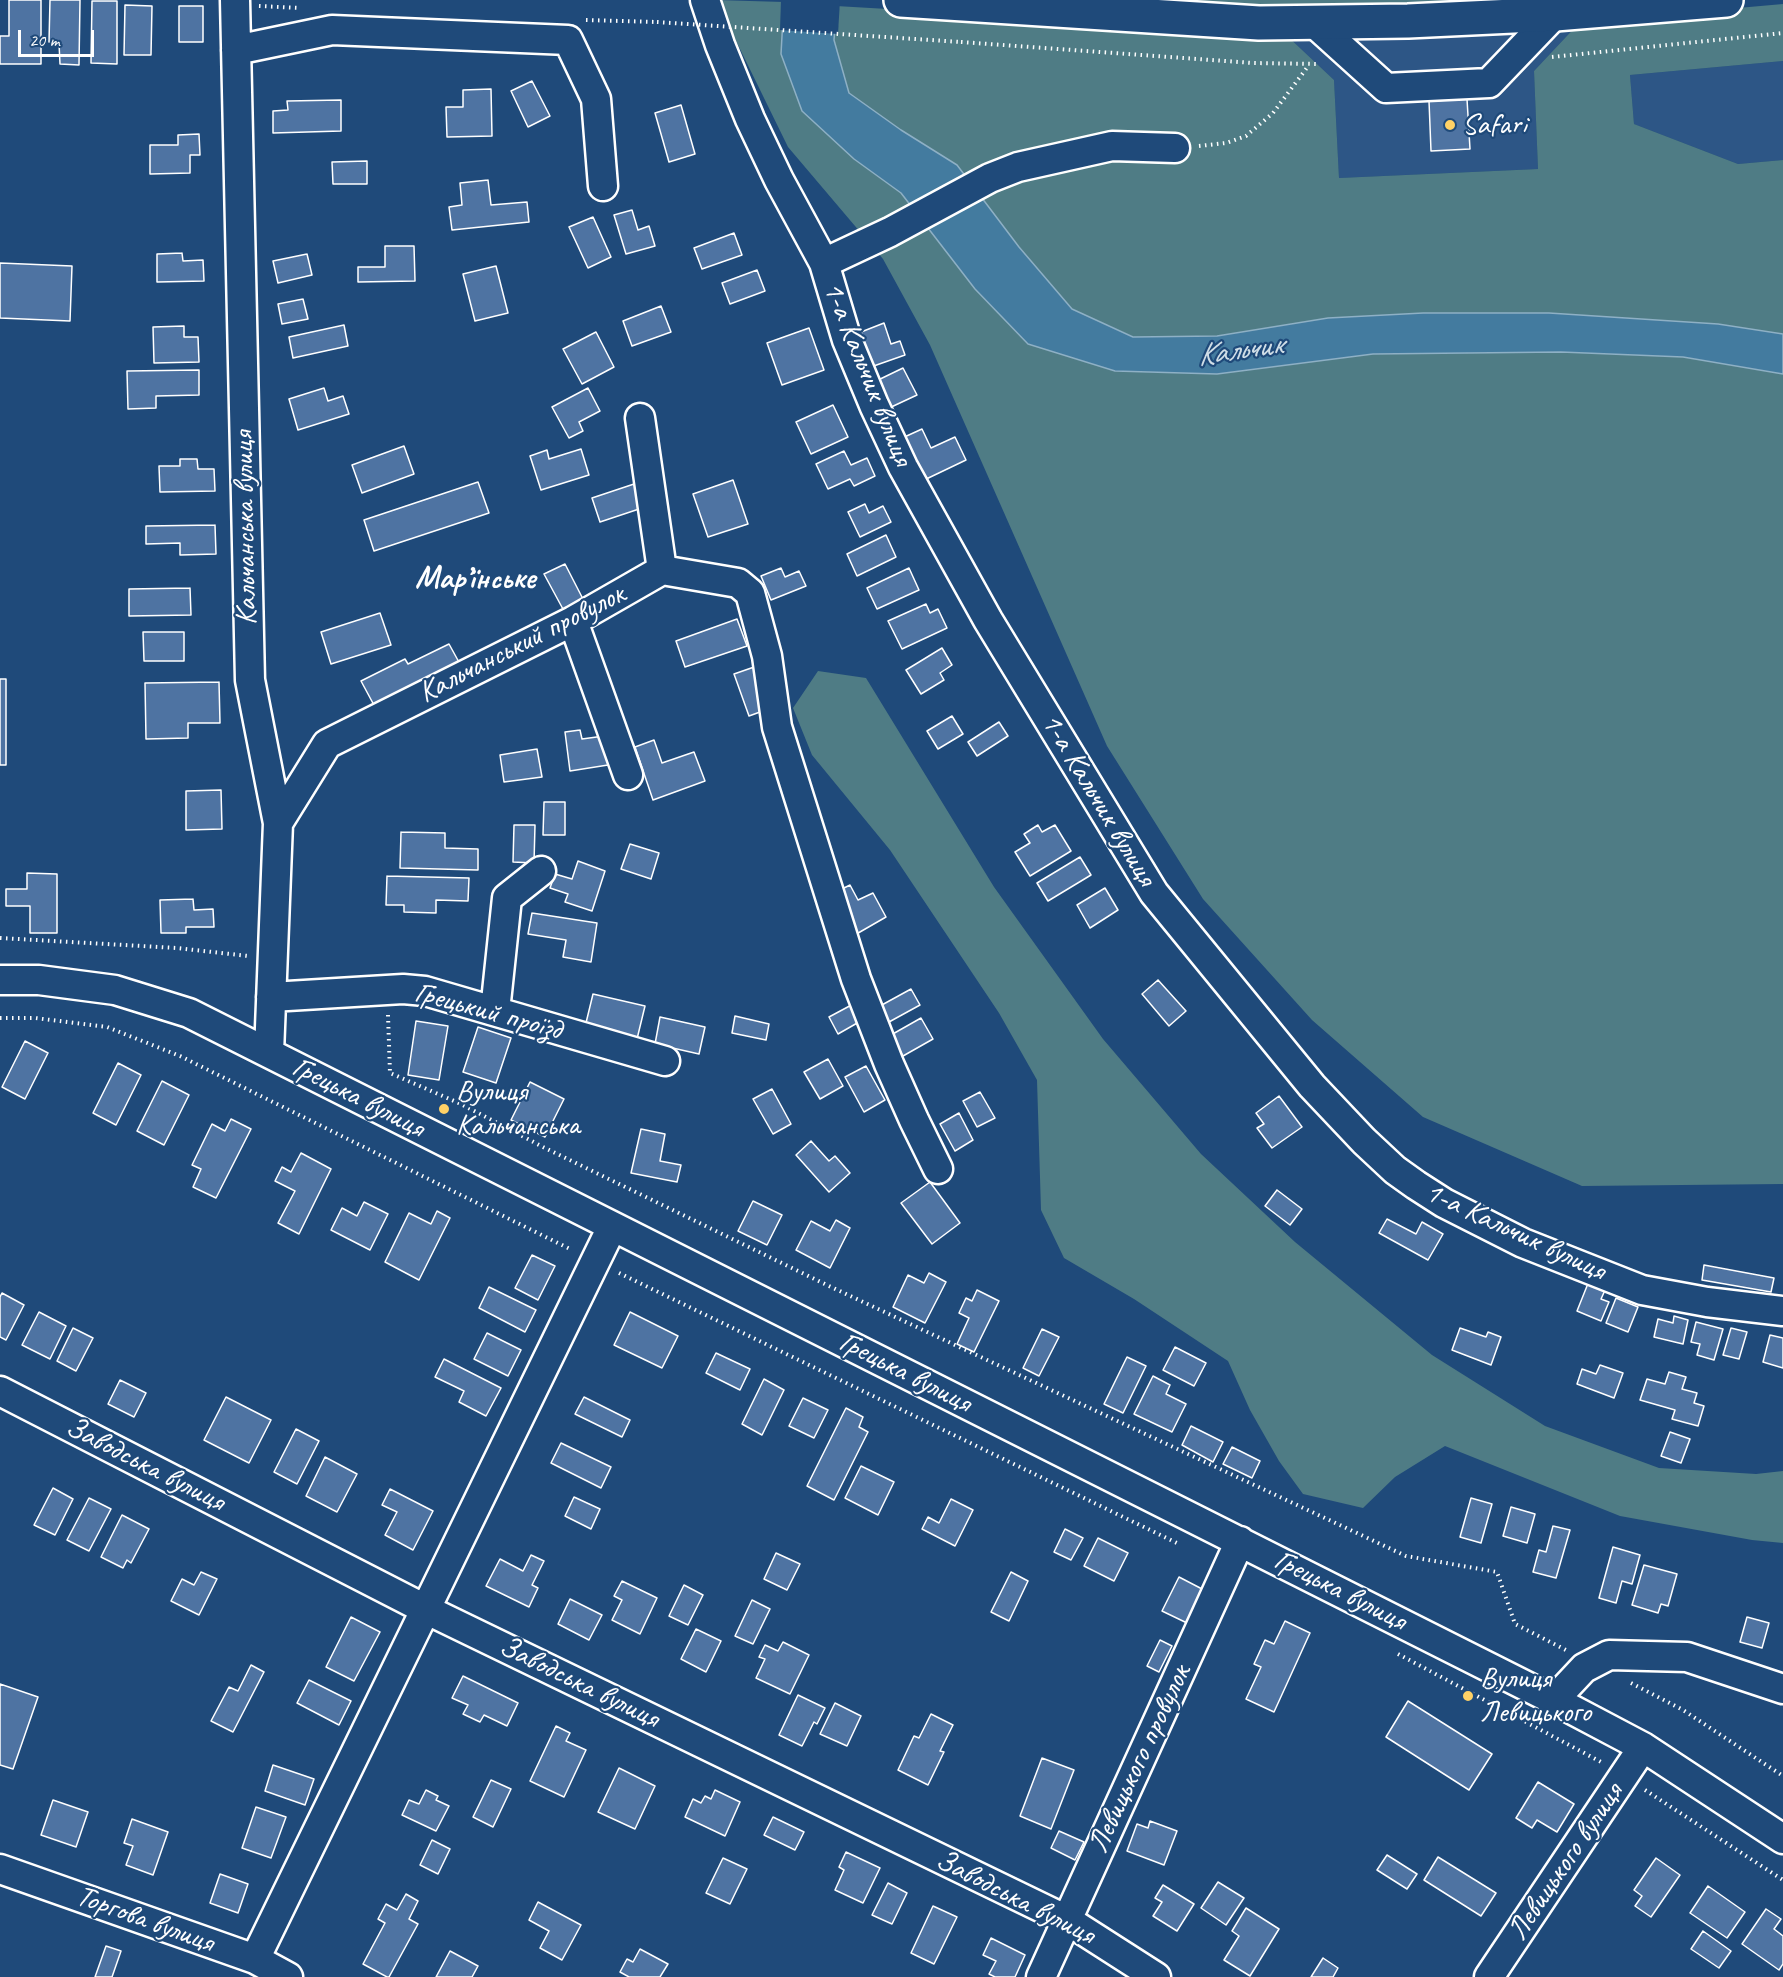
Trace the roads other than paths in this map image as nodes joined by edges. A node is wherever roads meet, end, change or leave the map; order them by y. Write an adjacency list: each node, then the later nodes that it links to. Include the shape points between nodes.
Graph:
1 (235, 0): 7 (street, Кальчанська вулиця)
2 (705, 0): 10 (street, 1-а Кальчик вулиця, via 750,119)
3 (901, 0): 6 (main road, via 1259,23)
4 (1726, 0): 5 (main road)
5 (1555, 14): 6 (main road); 6 (street, via 1489,83 1386,88)
6 (1313, 22)
7 (236, 50): 9 (street, via 332,30 568,40 596,99); 15 (street, Кальчанська вулиця, via 250,680)
8 (1175, 148): 10 (street, via 1112,146 1018,167)
9 (603, 186)
10 (824, 262): 24 (street, 1-а Кальчик вулиця, via 847,340 874,405 903,467 988,620 1154,893 1312,1086 1395,1170 1444,1203 1523,1243 1642,1290)
11 (640, 418): 12 (street, Кальчанський провулок)
12 (662, 570): 13 (street, Кальчанський провулок); 22 (street, via 738,583 750,593 767,656 777,727 856,979 889,1064)
13 (573, 621): 14 (street); 15 (street, Кальчанський провулок, via 327,744)
14 (628, 775)
15 (278, 823): 18 (street, Кальчанська вулиця)
16 (541, 871): 19 (street, via 507,898)
17 (0, 980): 20 (street, Грецька вулиця, via 39,980 115,990 189,1013)
18 (271, 997): 19 (street, Грецький проїзд, via 425,991); 20 (street, Кальчанська вулиця)
19 (495, 1011): 21 (street, Грецький проїзд)
20 (269, 1053): 23 (street, Грецька вулиця)
21 (665, 1061)
22 (939, 1169)
23 (612, 1227): 26 (street, Грецька вулиця); 27 (street)
24 (1783, 1311)
25 (0, 1391): 27 (street, Заводська вулиця)
26 (1240, 1541): 29 (street, Грецька вулиця); 33 (street, Левицького провулок)
27 (425, 1609): 33 (street, Заводська вулиця); 34 (street)
28 (1783, 1689): 29 (street, via 1687,1657 1609,1655 1584,1668)
29 (1554, 1700): 30 (street, Грецька вулиця)
30 (1643, 1747): 31 (street, Грецька вулиця); 38 (street, Левицького вулиця)
31 (1783, 1839)
32 (0, 1869): 34 (street, Торгова вулиця)
33 (1067, 1920): 36 (street, Левицького провулок); 37 (street, Заводська вулиця)
34 (255, 1959): 35 (street, Торгова вулиця)
35 (288, 1977)
36 (1041, 1977)
37 (1156, 1977)
38 (1489, 1977)

